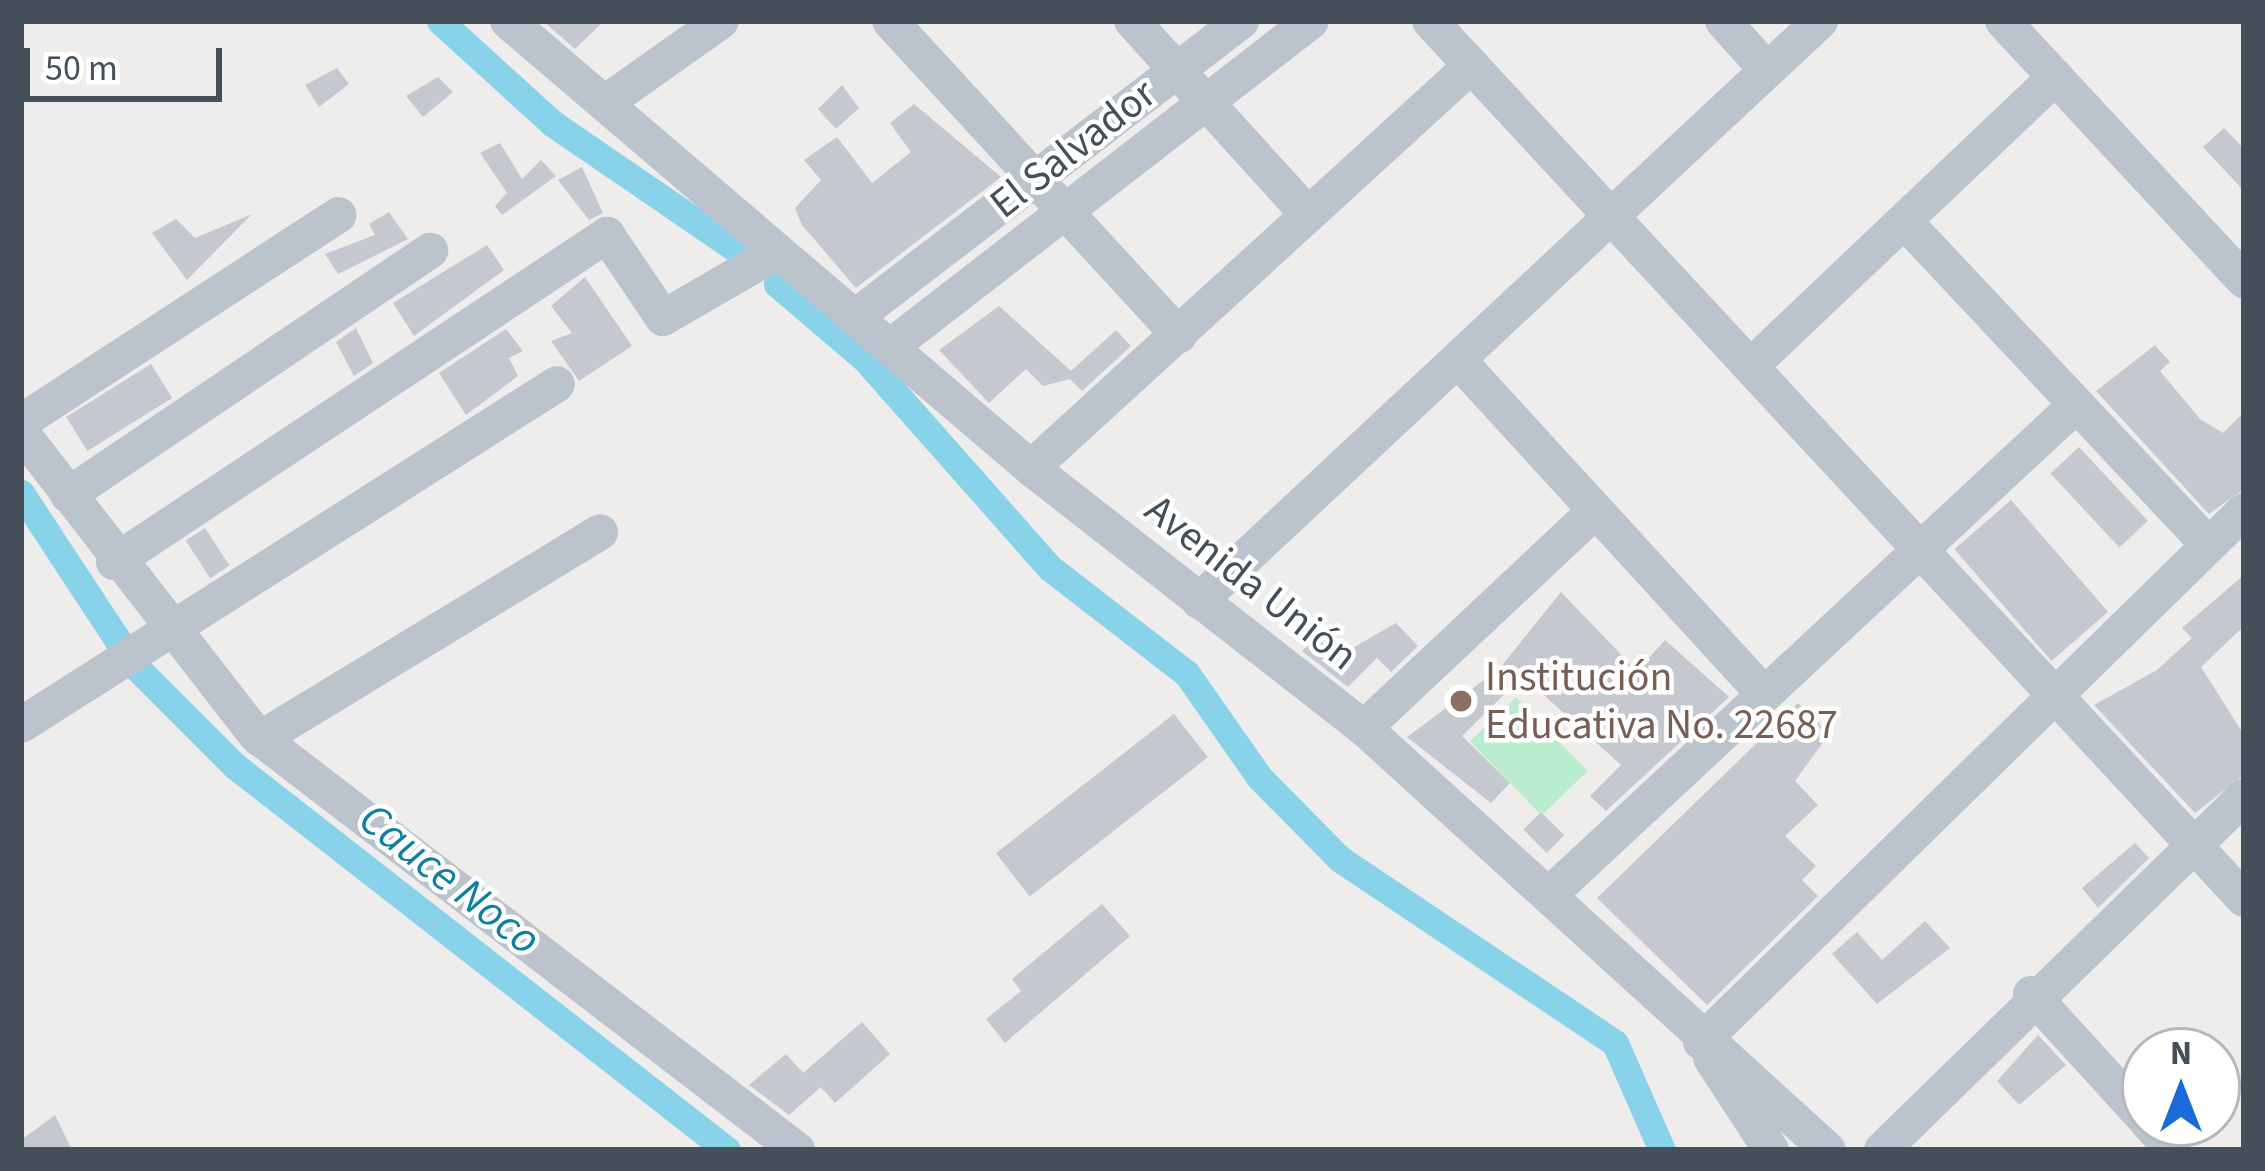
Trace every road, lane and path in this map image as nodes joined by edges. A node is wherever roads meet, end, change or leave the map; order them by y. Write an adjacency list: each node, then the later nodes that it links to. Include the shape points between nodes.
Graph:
1 (508, 21): 16 (street, Avenida Unión)
2 (890, 21): 17 (street)
3 (1132, 21): 12 (street)
4 (1241, 21): 12 (street, El Salvador)
5 (1311, 21): 15 (street, El Salvador)
6 (1430, 21): 11 (street)
7 (1723, 21): 13 (street)
8 (1820, 21): 13 (street)
9 (2003, 21): 14 (street)
10 (719, 22): 16 (street)
11 (1472, 65): 18 (street); 21 (street)
12 (1176, 69): 15 (street); 17 (street, El Salvador)
13 (1767, 70): 21 (street)
14 (2055, 76): 22 (street); 25 (street)
15 (1206, 102): 18 (street); 19 (street, El Salvador)
16 (605, 103): 24 (street, Avenida Unión)
17 (1035, 177): 19 (street); 26 (street, El Salvador)
18 (1306, 213): 27 (street)
19 (1066, 214): 27 (street); 28 (street, El Salvador)
20 (338, 215): 33 (street)
21 (1610, 221): 29 (street); 30 (street)
22 (1907, 224): 30 (street); 32 (street)
23 (430, 250): 36 (street)
24 (777, 252): 26 (street, Avenida Unión); 42 (street, via 663,317 608,235)
25 (2238, 261)
26 (854, 318): 28 (street, Avenida Unión)
27 (1179, 335): 35 (street)
28 (890, 347): 35 (street, Avenida Unión)
29 (1458, 360): 38 (street); 43 (street)
30 (1754, 364): 41 (street)
31 (557, 384): 44 (street)
32 (2076, 405): 40 (street); 41 (street)
33 (21, 422)
34 (21, 432): 36 (street)
35 (1031, 468): 43 (street, Avenida Unión)
36 (68, 495): 42 (street)
37 (2244, 511): 40 (street)
38 (1593, 512): 45 (street); 48 (street)
39 (600, 532): 49 (street)
40 (2207, 544): 46 (street)
41 (1918, 551): 45 (street); 46 (street)
42 (114, 562): 44 (street)
43 (1199, 601): 48 (street, Avenida Unión)
44 (166, 627): 47 (street); 49 (street)
45 (1762, 692): 52 (street)
46 (2059, 694): 51 (street); 55 (street)
47 (21, 725)
48 (1364, 728): 52 (street, Avenida Unión)
49 (260, 739): 58 (street)
50 (2244, 797): 51 (street)
51 (2193, 845): 53 (street); 54 (street)
52 (1549, 895): 55 (street, Avenida Unión)
53 (2244, 899)
54 (2031, 994): 56 (street); 60 (street)
55 (1701, 1042): 57 (street); 59 (street, Avenida Unión)
56 (2121, 1094)
57 (1767, 1145)
58 (796, 1150)
59 (1828, 1150)
60 (1882, 1150)

